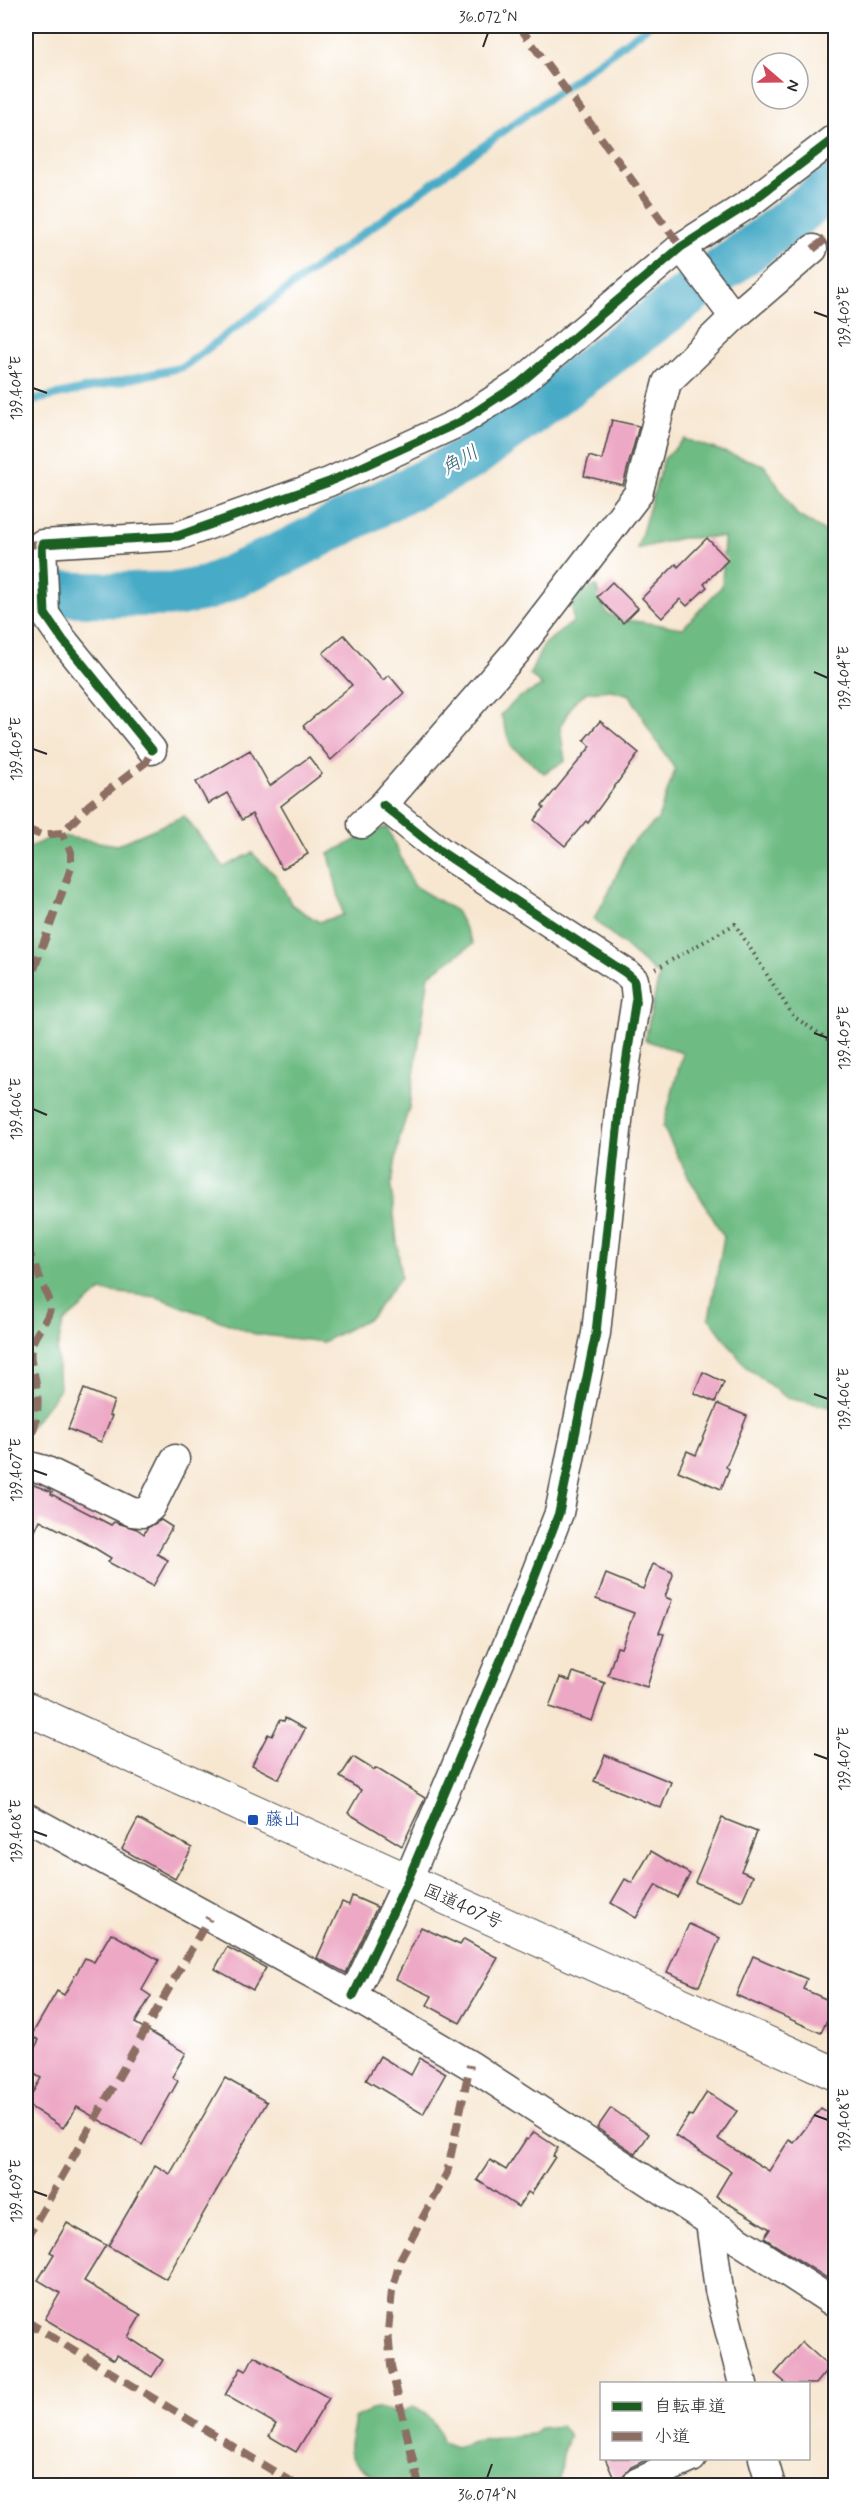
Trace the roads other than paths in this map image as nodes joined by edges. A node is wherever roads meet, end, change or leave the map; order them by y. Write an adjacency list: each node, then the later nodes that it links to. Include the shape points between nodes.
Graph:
1 (836, 136): 2 (street, via 747,205)
2 (681, 247): 4 (street); 5 (street, via 520,383 460,422 329,482 178,536 42,544 45,614)
3 (813, 249): 4 (street)
4 (734, 317): 6 (street, via 667,382 638,494 517,651)
5 (152, 750)
6 (382, 805): 7 (street); 12 (street, via 440,851 626,973 633,980 636,998 620,1102 596,1333 558,1514)
7 (362, 824)
8 (175, 1459): 9 (street, via 151,1507 143,1513 132,1512 45,1470)
9 (26, 1465)
10 (26, 1708): 12 (highway, 国道407号)
11 (26, 1817): 13 (street)
12 (407, 1882): 13 (street); 14 (highway, 国道407号)
13 (353, 1996): 15 (street, via 470,2065)
14 (836, 2074)
15 (710, 2222): 16 (street); 17 (street, via 719,2290)
16 (836, 2304)
17 (742, 2382)
18 (688, 2460): 20 (street)
19 (764, 2460): 21 (street)
20 (638, 2482)
21 (771, 2486)

